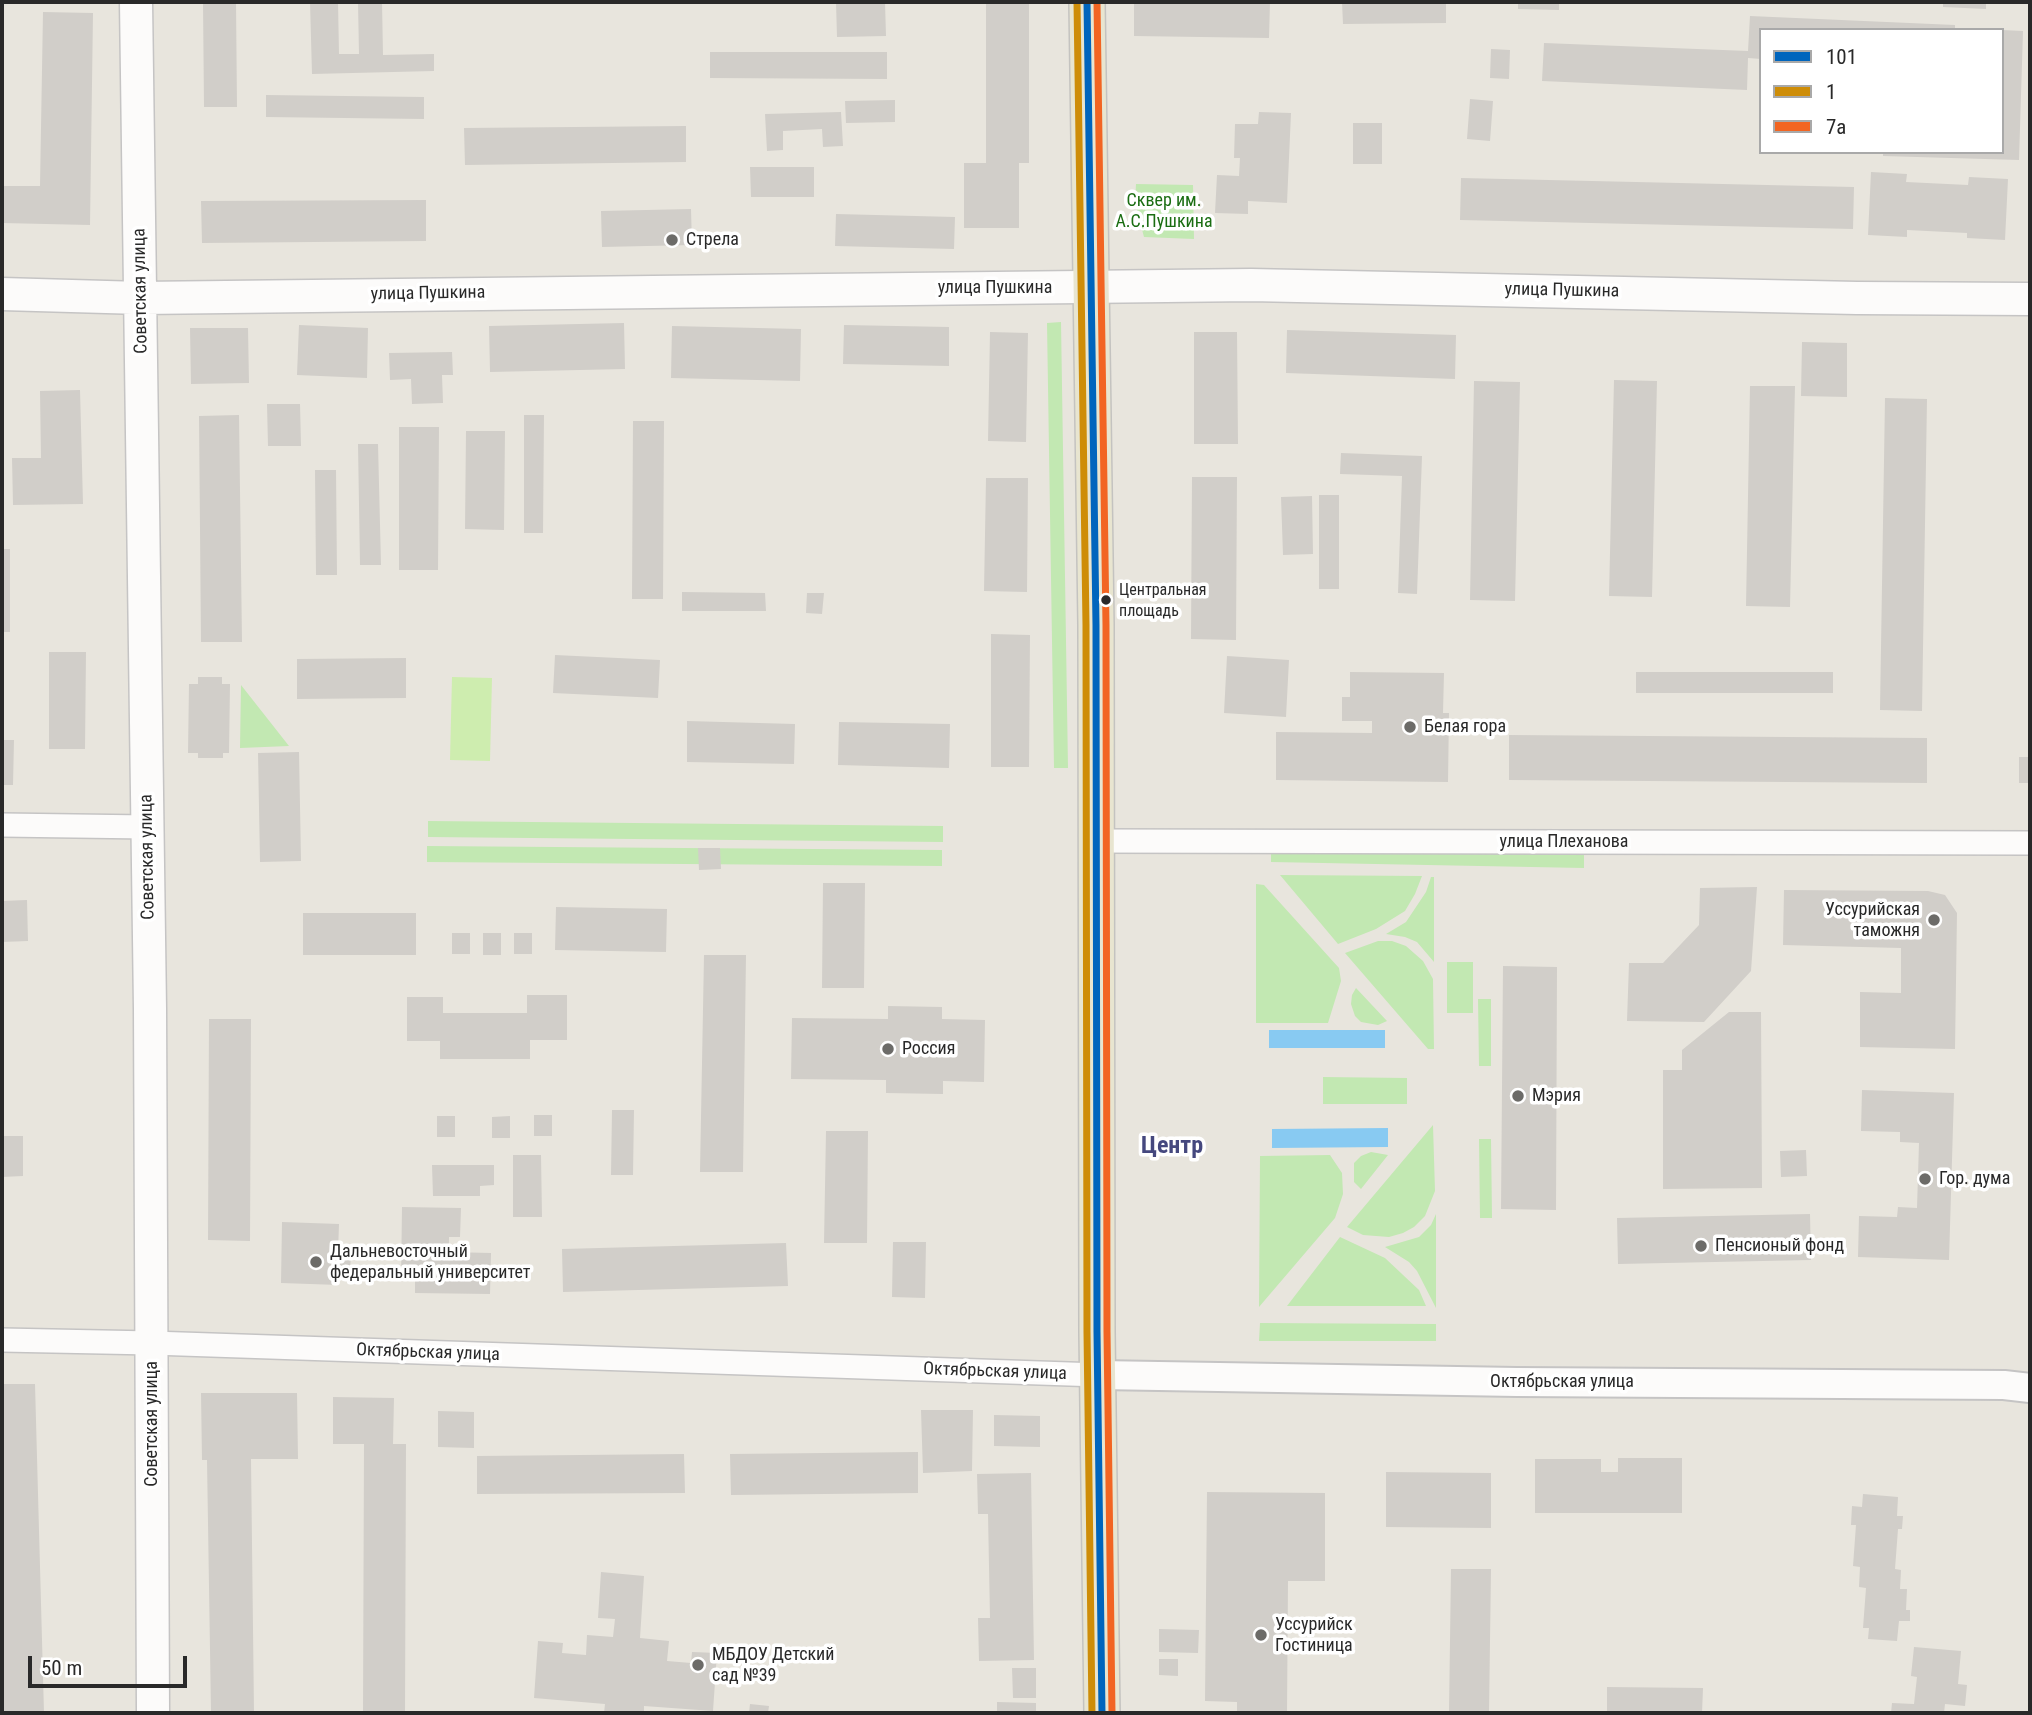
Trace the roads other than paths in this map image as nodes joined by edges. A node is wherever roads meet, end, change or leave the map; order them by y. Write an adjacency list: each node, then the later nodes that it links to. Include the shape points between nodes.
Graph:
1 (136, 2): 5 (main road, Советская улица)
2 (1087, 2): 3 (main road)
3 (1091, 287): 5 (main road, улица Пушкина); 6 (main road, улица Пушкина, via 1251,285); 9 (main road)
4 (2, 294): 5 (main road, улица Пушкина)
5 (141, 298): 8 (main road, Советская улица)
6 (2030, 299)
7 (2, 825): 8 (street)
8 (148, 827): 12 (main road, Советская улица)
9 (1098, 841): 10 (street, улица Плеханова); 13 (main road)
10 (2030, 843)
11 (2, 1340): 12 (street, Октябрьская улица)
12 (152, 1343): 13 (street, Октябрьская улица); 15 (main road, Советская улица)
13 (1099, 1375): 14 (street, Октябрьская улица); 16 (main road)
14 (2030, 1388)
15 (153, 1713)
16 (1102, 1713)

